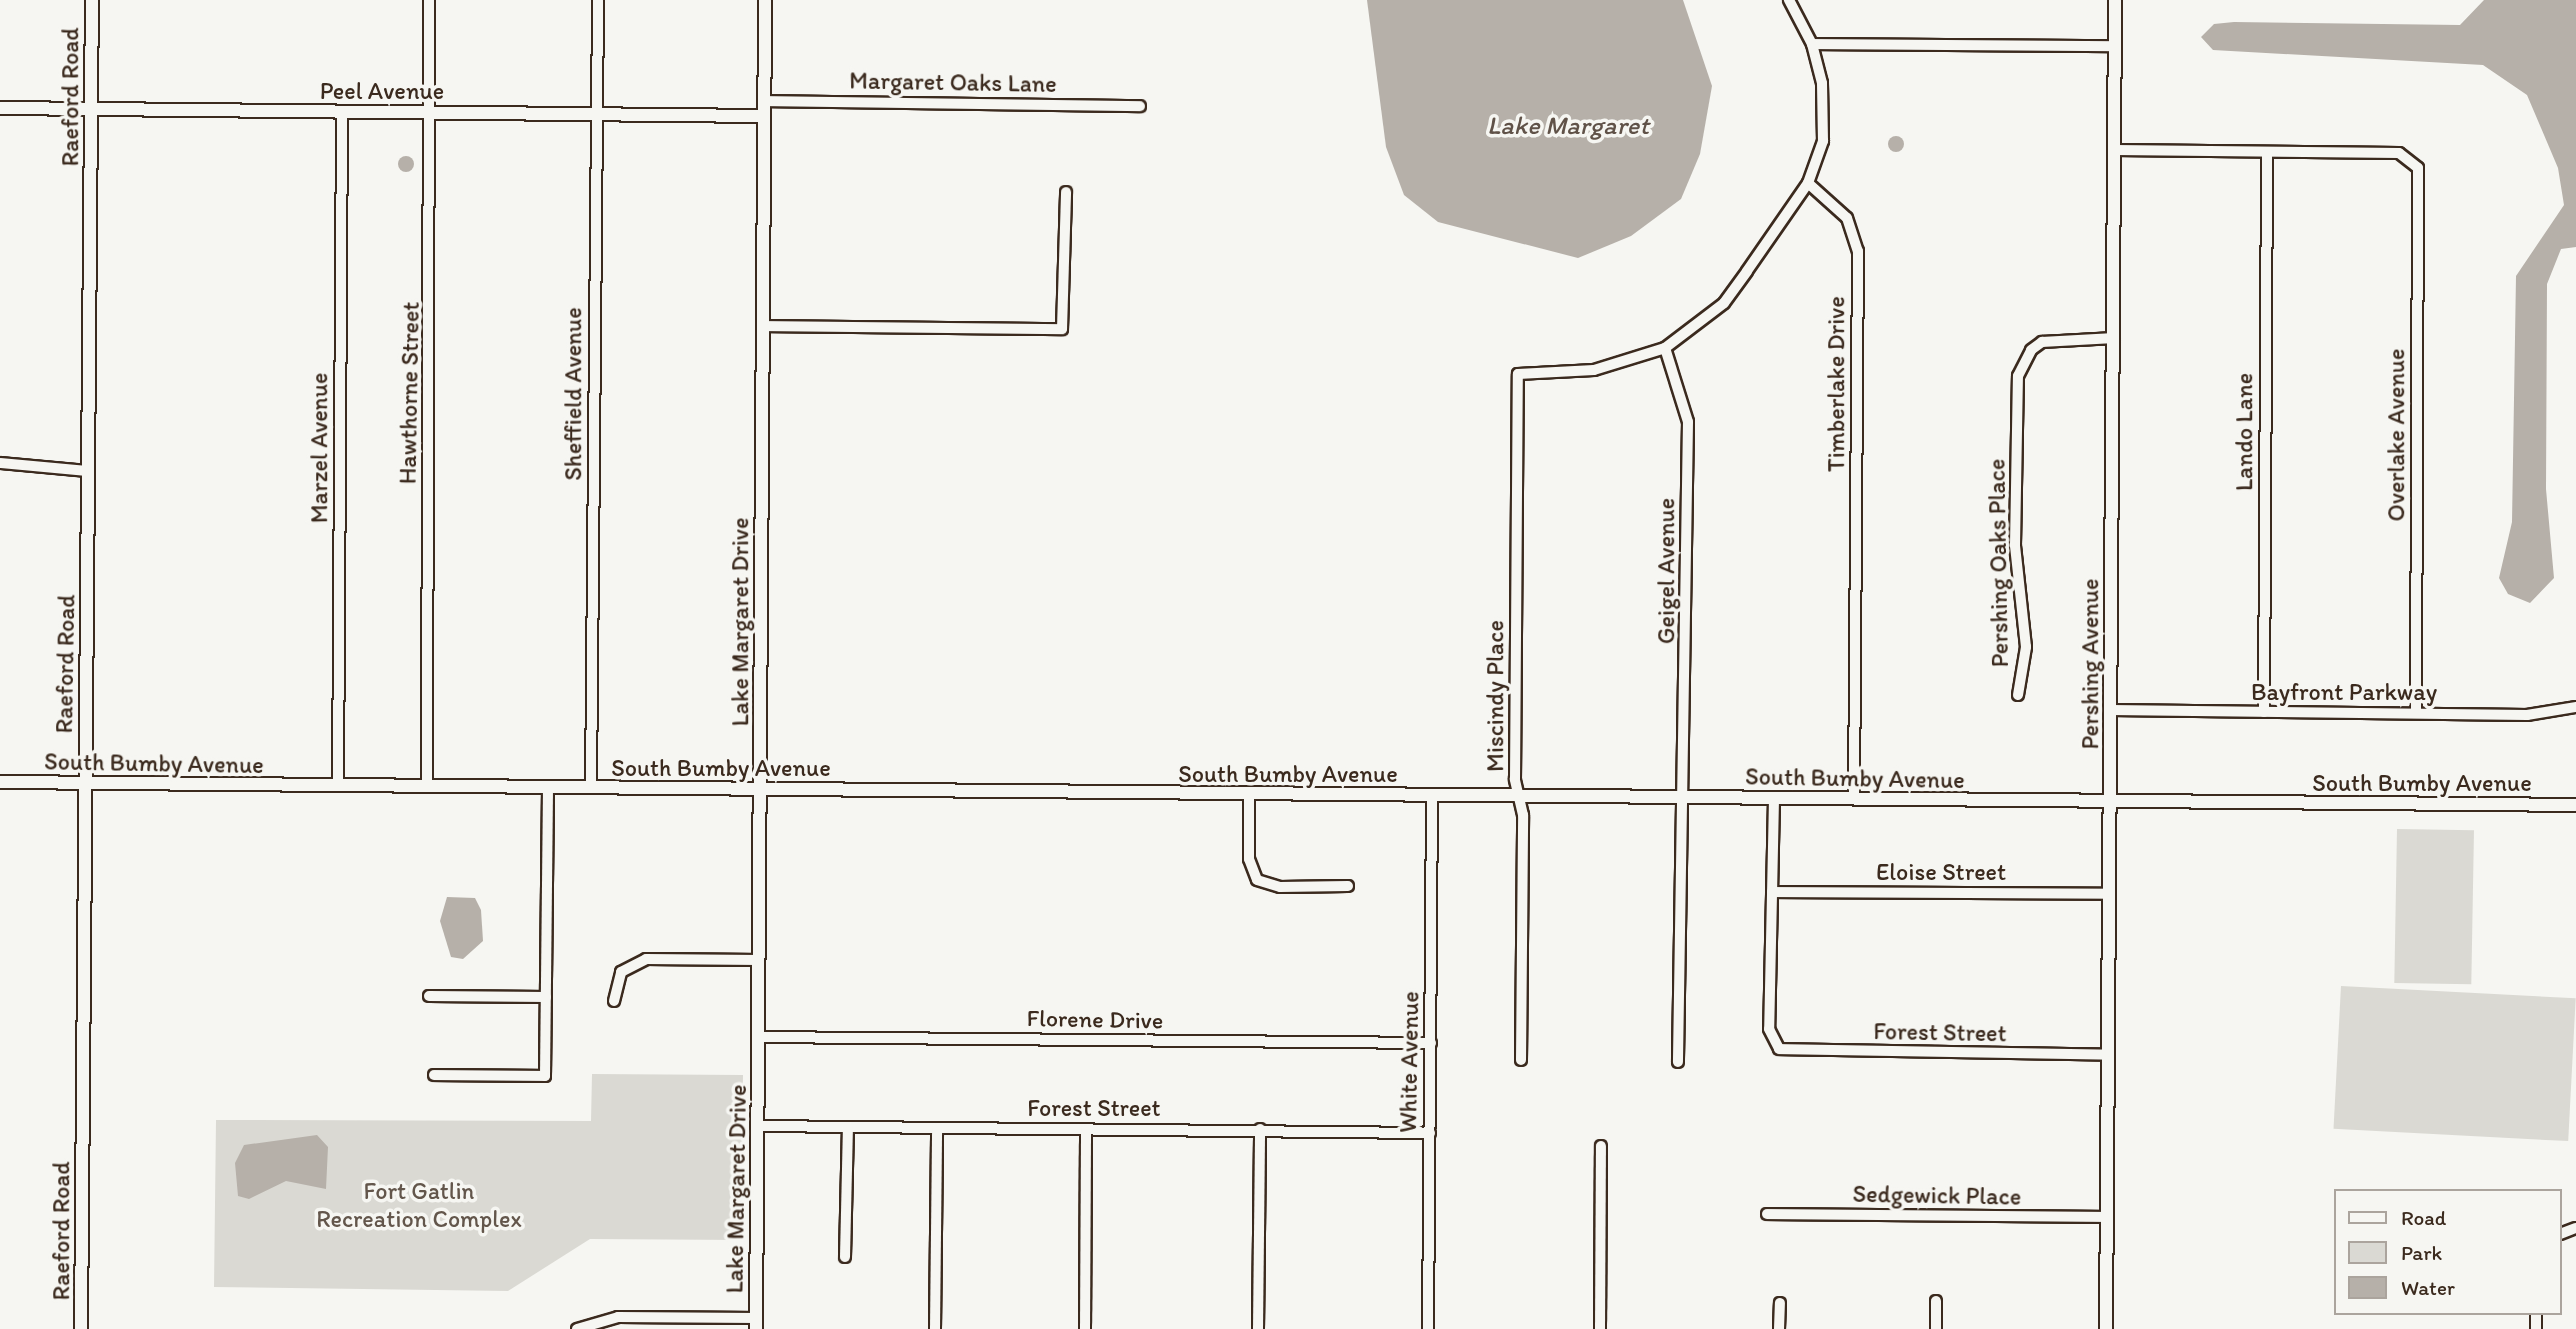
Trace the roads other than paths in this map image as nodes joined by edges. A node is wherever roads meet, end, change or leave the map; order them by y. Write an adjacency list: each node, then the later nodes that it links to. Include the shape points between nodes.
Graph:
1 (92, 0): 12 (street, Raeford Road)
2 (429, 0): 14 (street, Hawthorne Street)
3 (598, 0): 15 (street, Sheffield Avenue)
4 (765, 0): 9 (street, Lake Margaret Drive)
5 (1789, 0): 7 (street)
6 (2115, 0): 8 (street, Pershing Avenue)
7 (1812, 44): 8 (street); 19 (street, via 1824,124)
8 (2115, 46): 17 (street, Pershing Avenue)
9 (764, 101): 10 (street, Margaret Oaks Lane); 16 (street, Lake Margaret Drive)
10 (1140, 106)
11 (0, 108): 12 (street, Peel Avenue)
12 (91, 108): 13 (street, Peel Avenue); 25 (street, Raeford Road)
13 (342, 111): 14 (street, Peel Avenue); 33 (street, Marzel Avenue)
14 (430, 112): 15 (street, Peel Avenue); 34 (street, Hawthorne Street)
15 (596, 114): 16 (street, Peel Avenue); 36 (street, Sheffield Avenue)
16 (764, 116): 21 (street, Lake Margaret Drive)
17 (2115, 150): 18 (street); 22 (street, Pershing Avenue)
18 (2267, 153): 29 (street, Lando Lane); 30 (street, Overlake Avenue, via 2399,153 2413,160 2419,177)
19 (1808, 183): 23 (street, via 1724,303); 43 (street, Timberlake Drive, via 1847,218 1858,251)
20 (1066, 192): 21 (street, via 1062,328)
21 (763, 326): 37 (street, Lake Margaret Drive)
22 (2114, 338): 26 (street, Pershing Oaks Place, via 2042,342 2031,350 2018,376 2015,545 2026,648); 28 (street, Pershing Avenue)
23 (1665, 348): 40 (street, Miscindy Place, via 1594,370 1518,374); 41 (street, Geigel Avenue, via 1688,422)
24 (0, 463): 25 (street)
25 (88, 471): 32 (street, Raeford Road)
26 (2018, 695)
27 (2576, 707): 30 (street, Bayfront Parkway, via 2527,715)
28 (2111, 710): 29 (street, Bayfront Parkway); 44 (street, Pershing Avenue)
29 (2264, 712): 30 (street, Bayfront Parkway)
30 (2416, 713)
31 (0, 782): 32 (street, South Bumby Avenue)
32 (85, 783): 33 (street, South Bumby Avenue); 72 (street, Raeford Road)
33 (338, 786): 34 (street, South Bumby Avenue)
34 (427, 786): 35 (street, South Bumby Avenue)
35 (548, 788): 36 (street, South Bumby Avenue); 51 (street)
36 (591, 788): 37 (street, South Bumby Avenue)
37 (760, 789): 38 (street, South Bumby Avenue); 49 (street, Lake Margaret Drive)
38 (1249, 795): 39 (street, South Bumby Avenue); 46 (street, via 1249,859 1257,880 1280,887)
39 (1432, 796): 40 (street, South Bumby Avenue); 54 (street, White Avenue)
40 (1518, 796): 41 (street, South Bumby Avenue); 56 (street, Miscindy Place)
41 (1684, 798): 42 (street, South Bumby Avenue); 57 (street, Geigel Avenue)
42 (1773, 799): 43 (street, South Bumby Avenue); 47 (street)
43 (1854, 799): 44 (street, South Bumby Avenue)
44 (2110, 802): 45 (street, South Bumby Avenue); 48 (street, Pershing Avenue)
45 (2576, 805)
46 (1348, 886)
47 (1772, 891): 48 (street, Eloise Street); 55 (street, Forest Street, via 1769,1028 1774,1044 1785,1052)
48 (2110, 894): 55 (street, Pershing Avenue)
49 (759, 960): 52 (street, via 630,963 621,972); 53 (street, Lake Margaret Drive)
50 (429, 996): 51 (street)
51 (546, 997): 58 (street, via 545,1076)
52 (614, 1001)
53 (759, 1037): 54 (street, Florene Drive); 59 (street, Lake Margaret Drive)
54 (1431, 1043): 64 (street, White Avenue)
55 (2109, 1055): 67 (street, Pershing Avenue)
56 (1521, 1060)
57 (1678, 1062)
58 (434, 1075)
59 (758, 1126): 60 (street, Forest Street); 71 (street, Lake Margaret Drive)
60 (848, 1127): 61 (street, Forest Street); 68 (street)
61 (937, 1128): 63 (street, Forest Street); 74 (street)
62 (1260, 1129): 63 (street, Forest Street); 64 (street, Forest Street); 76 (street)
63 (1086, 1130): 75 (street)
64 (1430, 1133): 77 (street, White Avenue)
65 (1601, 1146): 78 (street)
66 (1767, 1214): 67 (street, Sedgewick Place)
67 (2107, 1217): 81 (street, Pershing Avenue)
68 (845, 1257)
69 (1936, 1301): 80 (street)
70 (1780, 1303): 79 (street)
71 (756, 1324): 73 (street, via 618,1317)
72 (81, 1329)
73 (577, 1329)
74 (935, 1329)
75 (1085, 1329)
76 (1258, 1329)
77 (1428, 1329)
78 (1600, 1329)
79 (1779, 1329)
80 (1936, 1329)
81 (2106, 1329)

